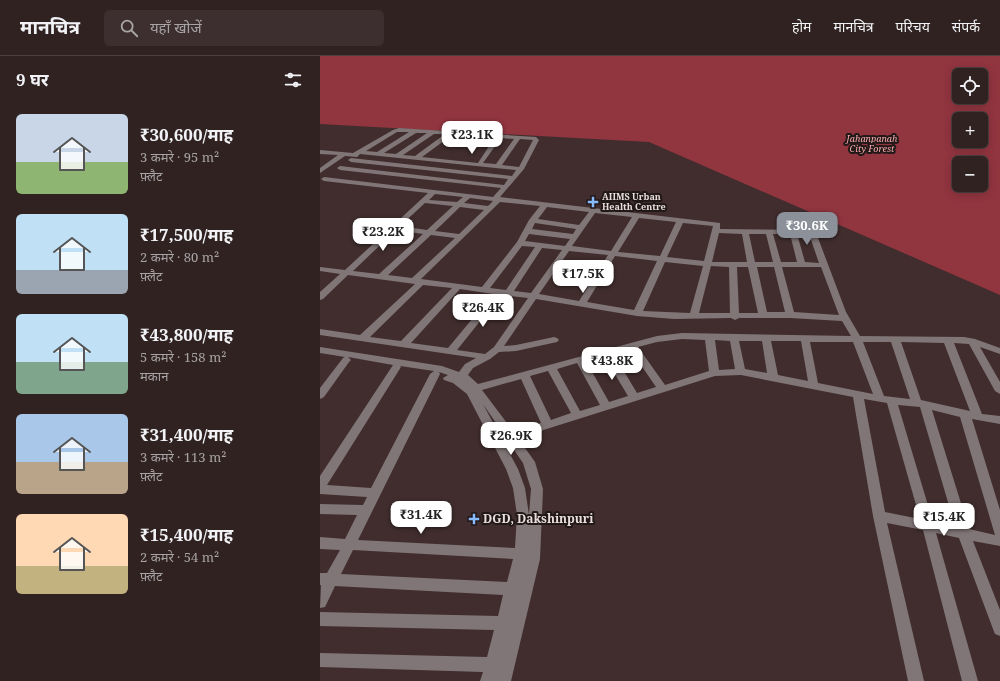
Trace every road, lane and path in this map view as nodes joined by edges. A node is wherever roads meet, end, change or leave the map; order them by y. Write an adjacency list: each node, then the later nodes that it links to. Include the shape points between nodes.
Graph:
1 (415, 131): 2 (street); 9 (street); 10 (street, via 394,131)
2 (433, 132): 3 (street); 11 (street)
3 (451, 133): 4 (street); 12 (street)
4 (499, 136): 5 (street); 14 (street)
5 (518, 137): 15 (street); 17 (street, via 536,140)
6 (320, 152): 7 (street)
7 (328, 153): 8 (street); 13 (street)
8 (344, 154): 10 (street); 18 (street)
9 (378, 154): 10 (street); 11 (street)
10 (355, 156): 16 (street); 19 (street)
11 (397, 156): 12 (street)
12 (416, 158): 14 (street)
13 (320, 159)
14 (478, 165): 15 (street)
15 (498, 167): 17 (street)
16 (340, 168): 20 (street); 21 (street)
17 (521, 168): 19 (street)
18 (320, 171)
19 (513, 178): 21 (street)
20 (322, 181): 22 (street)
21 (506, 187): 24 (street)
22 (433, 192): 23 (street); 25 (street)
23 (468, 196): 24 (street); 26 (street)
24 (496, 200): 27 (street); 28 (street)
25 (423, 201): 26 (street); 33 (street)
26 (459, 205): 28 (street); 37 (street)
27 (545, 205): 29 (street); 31 (street)
28 (489, 208): 41 (street)
29 (593, 211): 30 (street); 34 (street)
30 (636, 216): 32 (street); 46 (street)
31 (533, 220): 34 (street); 35 (street)
32 (680, 221): 36 (street, via 715,224 718,227); 47 (street)
33 (394, 228): 37 (street); 55 (street)
34 (581, 228): 42 (street)
35 (527, 231): 42 (street); 43 (street)
36 (716, 231): 38 (street); 48 (street)
37 (430, 232): 41 (street); 56 (street)
38 (745, 232): 39 (street); 50 (street)
39 (769, 232): 40 (street); 51 (street)
40 (793, 232): 52 (street); 53 (street, via 813,233)
41 (460, 236): 57 (street)
42 (575, 237): 45 (street)
43 (520, 243): 44 (street); 59 (street)
44 (540, 245): 45 (street); 60 (street)
45 (567, 248): 46 (street); 61 (street)
46 (613, 253): 47 (street); 63 (street)
47 (662, 259): 48 (street); 64 (street)
48 (709, 264): 49 (street); 66 (street)
49 (733, 264): 50 (street); 67 (street)
50 (753, 264): 51 (street); 68 (street)
51 (776, 265): 52 (street); 65 (street)
52 (802, 265): 53 (street)
53 (824, 265): 69 (street)
54 (320, 269): 55 (street)
55 (347, 272): 56 (street); 62 (street)
56 (381, 277): 57 (street)
57 (418, 281): 58 (street); 71 (street)
58 (458, 287): 59 (street); 81 (street)
59 (484, 290): 60 (street)
60 (503, 293): 61 (street); 85 (street)
61 (533, 296): 63 (street); 83 (street)
62 (320, 297)
63 (582, 304): 64 (street)
64 (637, 313): 66 (street)
65 (790, 315): 68 (street); 69 (street)
66 (694, 316): 67 (street)
67 (735, 316): 68 (street)
68 (763, 316)
69 (845, 318): 76 (street)
70 (320, 332): 71 (street)
71 (363, 338): 81 (street)
72 (710, 338): 73 (street); 82 (street, via 666,337); 95 (street)
73 (734, 338): 74 (street); 94 (street)
74 (766, 339): 75 (street); 98 (street)
75 (805, 339): 76 (street); 100 (street)
76 (857, 339): 78 (street); 107 (street)
77 (554, 340): 83 (street)
78 (896, 340): 79 (street); 108 (street)
79 (948, 340): 80 (street); 112 (street)
80 (972, 341): 86 (street); 103 (street)
81 (404, 344): 85 (street)
82 (632, 345): 87 (street); 102 (street)
83 (497, 349): 89 (street)
84 (320, 350): 99 (street, via 442,369)
85 (451, 351): 89 (street)
86 (1000, 351)
87 (607, 352): 90 (street); 106 (street)
88 (320, 356): 91 (street)
89 (487, 357): 99 (street, via 469,366)
90 (580, 359): 93 (street); 109 (street)
91 (346, 360): 92 (street); 104 (street)
92 (396, 367): 96 (street); 116 (street)
93 (551, 367): 97 (street); 111 (street)
94 (741, 372): 95 (street); 98 (street)
95 (714, 373): 102 (street)
96 (435, 374): 99 (street); 117 (street)
97 (524, 375): 101 (street); 114 (street)
98 (774, 377): 100 (street)
99 (459, 378): 101 (street); 127 (street, via 471,392 512,469 519,488 523,515)
100 (814, 387): 105 (street)
101 (476, 388): 115 (street)
102 (663, 390): 106 (street)
103 (1000, 392)
104 (320, 394)
105 (858, 395): 107 (street); 120 (street)
106 (635, 398): 109 (street)
107 (885, 400): 108 (street); 121 (street)
108 (921, 404): 110 (street); 123 (street)
109 (607, 407): 111 (street)
110 (965, 414): 112 (street); 122 (street)
111 (578, 416): 114 (street)
112 (978, 417): 113 (street)
113 (1000, 420)
114 (548, 425): 115 (street)
115 (511, 436): 137 (street, via 529,462 537,489 534,559)
116 (320, 488): 117 (street)
117 (374, 493): 119 (street)
118 (320, 509): 119 (street)
119 (365, 510): 126 (street)
120 (880, 516): 121 (street); 138 (street)
121 (928, 526): 123 (street); 139 (street)
122 (1000, 531)
123 (964, 534): 124 (street); 133 (street)
124 (1000, 541)
125 (320, 543): 126 (street)
126 (349, 544): 127 (street); 128 (street)
127 (520, 554): 129 (street)
128 (326, 580): 129 (street); 130 (street)
129 (512, 589): 132 (street)
130 (320, 602)
131 (320, 619): 132 (street)
132 (503, 623): 135 (street)
133 (1000, 629)
134 (320, 660): 135 (street)
135 (492, 666): 136 (street)
136 (488, 681)
137 (503, 681)
138 (916, 681)
139 (970, 681)

